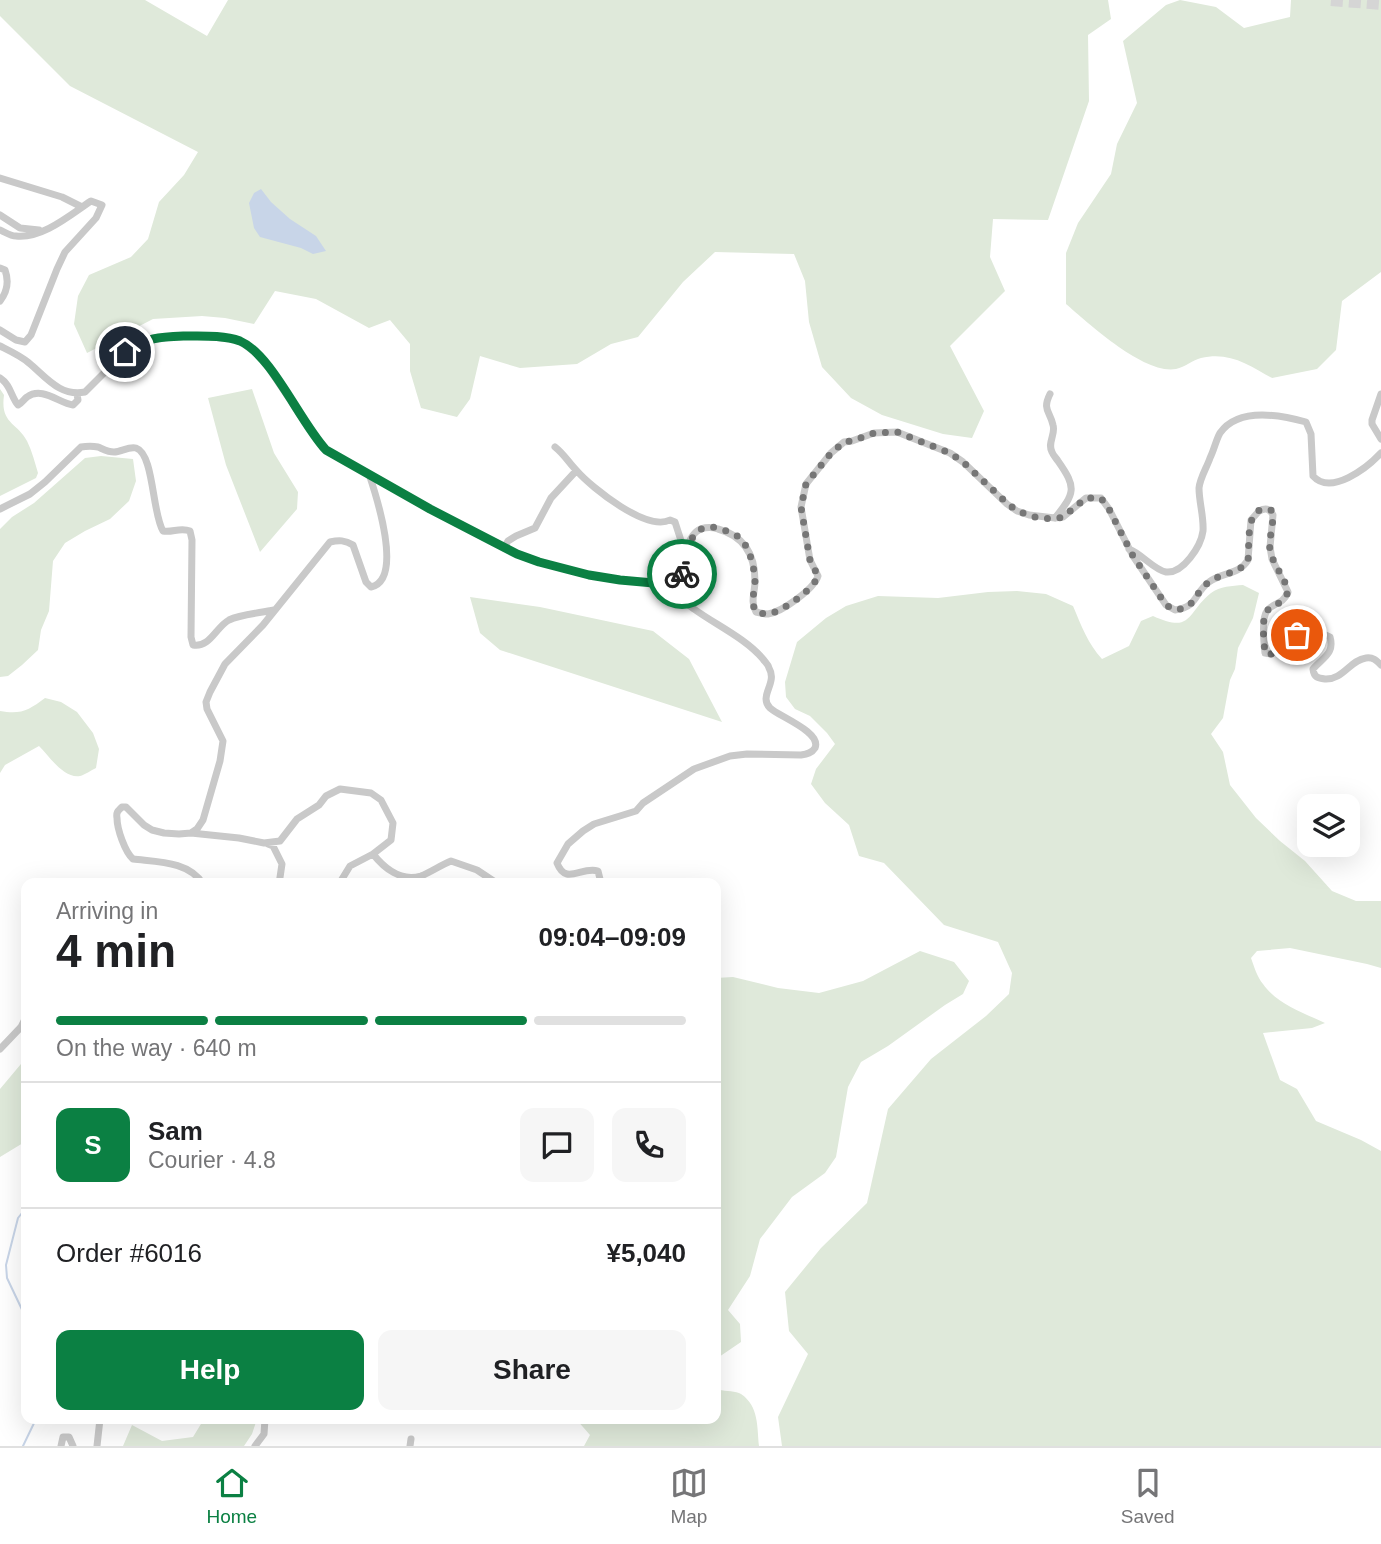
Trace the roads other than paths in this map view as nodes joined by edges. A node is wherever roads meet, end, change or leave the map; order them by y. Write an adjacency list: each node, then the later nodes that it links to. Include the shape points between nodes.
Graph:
1 (0, 178): 2 (street)
2 (82, 207): 5 (street); 8 (street, via 91,201 102,205 65,251 31,335 25,342)
3 (0, 215): 5 (street, via 20,228)
4 (0, 230): 5 (street, via 30,236)
5 (43, 230)
6 (0, 268): 7 (street, via 8,279)
7 (0, 301)
8 (0, 330)
9 (0, 346): 11 (street, via 27,361 59,389)
10 (0, 378): 11 (street, via 19,405 32,394 41,394 73,405 78,400)
11 (76, 394): 18 (street, via 85,392 140,342 182,336 237,340 262,358 326,450)
12 (1051, 394): 20 (street, via 1046,402 1054,426 1050,445 1072,484)
13 (1381, 394): 14 (street, via 1372,420)
14 (1381, 439)
15 (555, 447): 17 (street)
16 (1381, 453): 22 (street, via 1348,478 1330,484 1313,476 1306,422 1257,415 1230,422 1219,434 1200,483 1203,529 1192,554 1181,567 1168,572)
17 (576, 471): 21 (street, via 551,498 535,528 508,541); 23 (street, via 638,516 675,522)
18 (369, 474): 21 (street); 25 (street, via 385,535 386,562 380,583 371,587 366,582 353,545 330,542)
19 (0, 509): 25 (street, via 38,488 81,447 114,452 137,448 150,470 158,523 168,532 190,531 193,645 202,645 228,620)
20 (1055, 519): 22 (street, via 1086,498 1101,498); 23 (street, via 1017,511 950,453 897,432 874,433 844,442 806,484 801,507 810,560 818,576 796,599 772,613 756,612 751,558 740,538 730,532 714,527 694,533)
21 (504, 548): 24 (street, via 589,575)
22 (1129, 549): 26 (street, via 1166,605 1187,608 1210,580 1245,566 1251,520 1259,511 1271,510 1272,559 1288,592 1264,616 1265,653 1271,654 1291,637 1321,633 1329,637 1331,648 1313,669 1316,677 1334,678 1367,657)
23 (686, 557): 24 (street)
24 (676, 585): 34 (street, via 681,600 759,655 771,674 766,695 770,709 790,719 816,743 810,753 801,755 730,755 694,769 636,811 594,824 568,844 557,863 565,874 591,869 598,871)
25 (275, 610): 27 (street, via 225,664 206,702 223,741 203,820)
26 (1381, 664)
27 (191, 833): 28 (street); 30 (street, via 152,830 126,807 117,812 128,855 171,863)
28 (264, 843): 29 (street, via 280,841 297,819 340,789 371,793 381,800 393,823 391,840); 31 (street, via 273,846 282,864)
29 (373, 854): 32 (street, via 350,866); 33 (street, via 382,866 401,877 419,876 451,861)
30 (199, 878)
31 (280, 878)
32 (343, 878)
33 (489, 878)
34 (600, 878)
35 (21, 1027): 36 (street)
36 (0, 1049)
37 (99, 1424): 41 (street)
38 (265, 1424): 42 (street)
39 (61, 1446): 40 (street, via 63,1437 69,1437)
40 (74, 1446)
41 (97, 1446)
42 (255, 1446)

